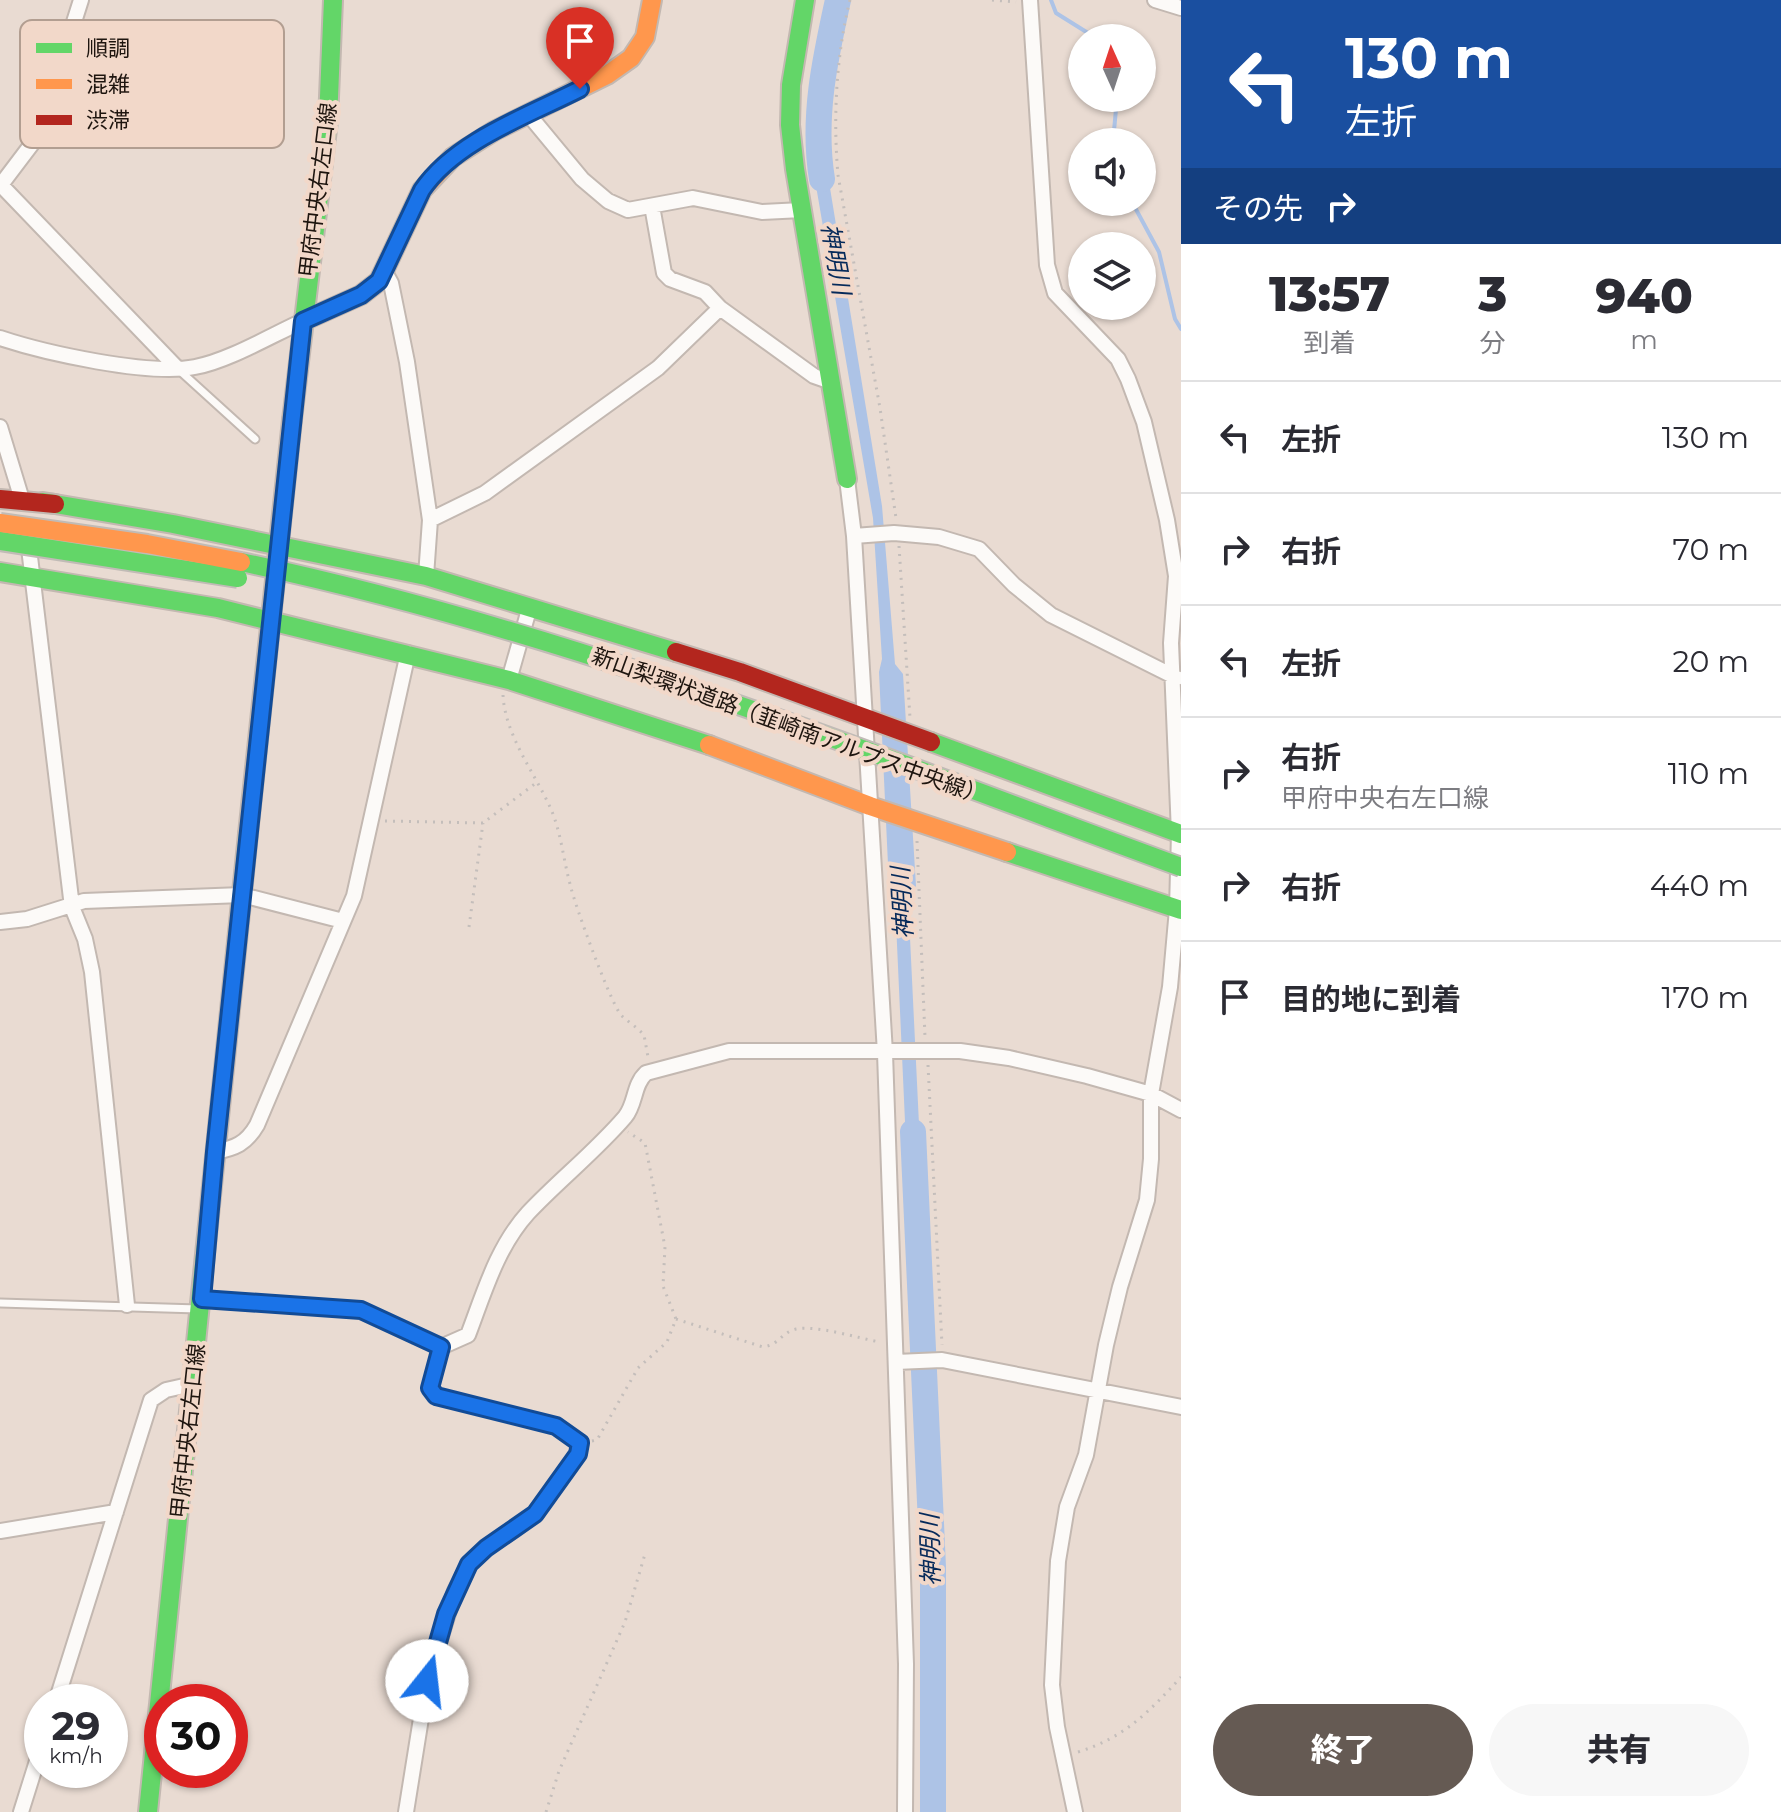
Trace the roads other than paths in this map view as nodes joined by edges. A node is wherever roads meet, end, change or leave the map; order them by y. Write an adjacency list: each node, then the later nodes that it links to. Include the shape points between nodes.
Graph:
1 (81, 0): 8 (street)
2 (333, 0): 16 (main road, 甲府中央右左口線, via 328,121)
3 (652, 0): 9 (main road, via 643,42 625,62)
4 (805, 0): 13 (main road, via 790,125)
5 (1155, 0): 7 (street)
6 (1030, 1): 37 (street, via 1047,265 1055,293 1118,359 1144,422 1176,576 1171,643)
7 (1181, 8)
8 (75, 20)
9 (529, 115): 12 (street, via 582,179 608,201 628,210); 14 (main road, via 466,148 431,176)
10 (28, 148): 11 (street)
11 (0, 185): 18 (street)
12 (652, 206): 13 (street, via 693,198 762,212); 15 (street, via 664,273 705,292)
13 (802, 210): 19 (main road)
14 (385, 272): 16 (main road, via 371,289); 25 (street, via 407,362)
15 (720, 308): 19 (street, via 814,376); 25 (street, via 658,368 485,493)
16 (303, 321): 18 (street, via 212,362); 29 (main road, 甲府中央右左口線)
17 (0, 338): 18 (street, via 109,362)
18 (177, 368): 21 (lane)
19 (831, 382): 22 (main road)
20 (0, 427): 24 (street)
21 (255, 439)
22 (847, 479): 27 (street)
23 (0, 497): 24 (main road)
24 (23, 500): 29 (main road); 32 (street)
25 (430, 520): 31 (street)
26 (0, 523): 33 (main road, 新山梨環状道路（韮崎南アルプス中央線）, bridge, via 165,547)
27 (858, 536): 37 (street, via 939,537 979,549 1051,615); 39 (street)
28 (0, 541): 33 (main road, 新山梨環状道路（韮崎南アルプス中央線）, bridge)
29 (278, 546): 31 (main road); 35 (main road, 甲府中央右左口線)
30 (0, 572): 32 (main road)
31 (426, 576): 34 (main road)
32 (34, 577): 35 (main road); 44 (street)
33 (392, 598): 42 (main road, 新山梨環状道路（韮崎南アルプス中央線）, bridge, via 666,680)
34 (530, 606): 38 (street); 39 (main road)
35 (272, 622): 36 (main road); 43 (main road, 甲府中央右左口線)
36 (408, 653): 38 (main road); 46 (street, via 354,896)
37 (1176, 677): 41 (street)
38 (509, 680): 40 (main road, via 690,738)
39 (869, 718): 40 (street); 41 (main road)
40 (876, 808): 45 (main road); 48 (street)
41 (1180, 834): 45 (street)
42 (1181, 867)
43 (242, 895): 44 (street, via 84,901); 46 (street); 51 (main road, 甲府中央右左口線)
44 (72, 907): 47 (street); 54 (street, via 92,972)
45 (1179, 909): 49 (street)
46 (343, 921): 51 (street, via 257,1125 249,1139)
47 (0, 922)
48 (888, 1052): 49 (street, via 960,1051 1009,1058); 55 (street, via 729,1051 650,1072 640,1079 630,1111 511,1236 493,1267 468,1335); 56 (street, via 895,1346)
49 (1151, 1094): 50 (street); 58 (street, via 1147,1200 1120,1287)
50 (1181, 1110)
51 (215, 1152): 53 (main road, 甲府中央右左口線)
52 (0, 1303): 54 (lane)
53 (201, 1304): 54 (lane); 55 (street, via 361,1310); 57 (main road, 甲府中央右左口線)
54 (127, 1305)
55 (441, 1347): 66 (street, via 430,1388 436,1396 556,1426 580,1443 578,1454 535,1514 469,1564 455,1591 427,1681)
56 (901, 1362): 58 (street, via 941,1360); 67 (street)
57 (193, 1384): 60 (street, via 166,1390 151,1400); 65 (main road, 甲府中央右左口線)
58 (1099, 1389): 59 (street); 68 (street, via 1058,1561 1052,1685)
59 (1181, 1407)
60 (116, 1512): 61 (street); 62 (street)
61 (0, 1531)
62 (62, 1684)
63 (29, 1788): 64 (street)
64 (21, 1812)
65 (148, 1812)
66 (406, 1812)
67 (905, 1812)
68 (1075, 1812)

